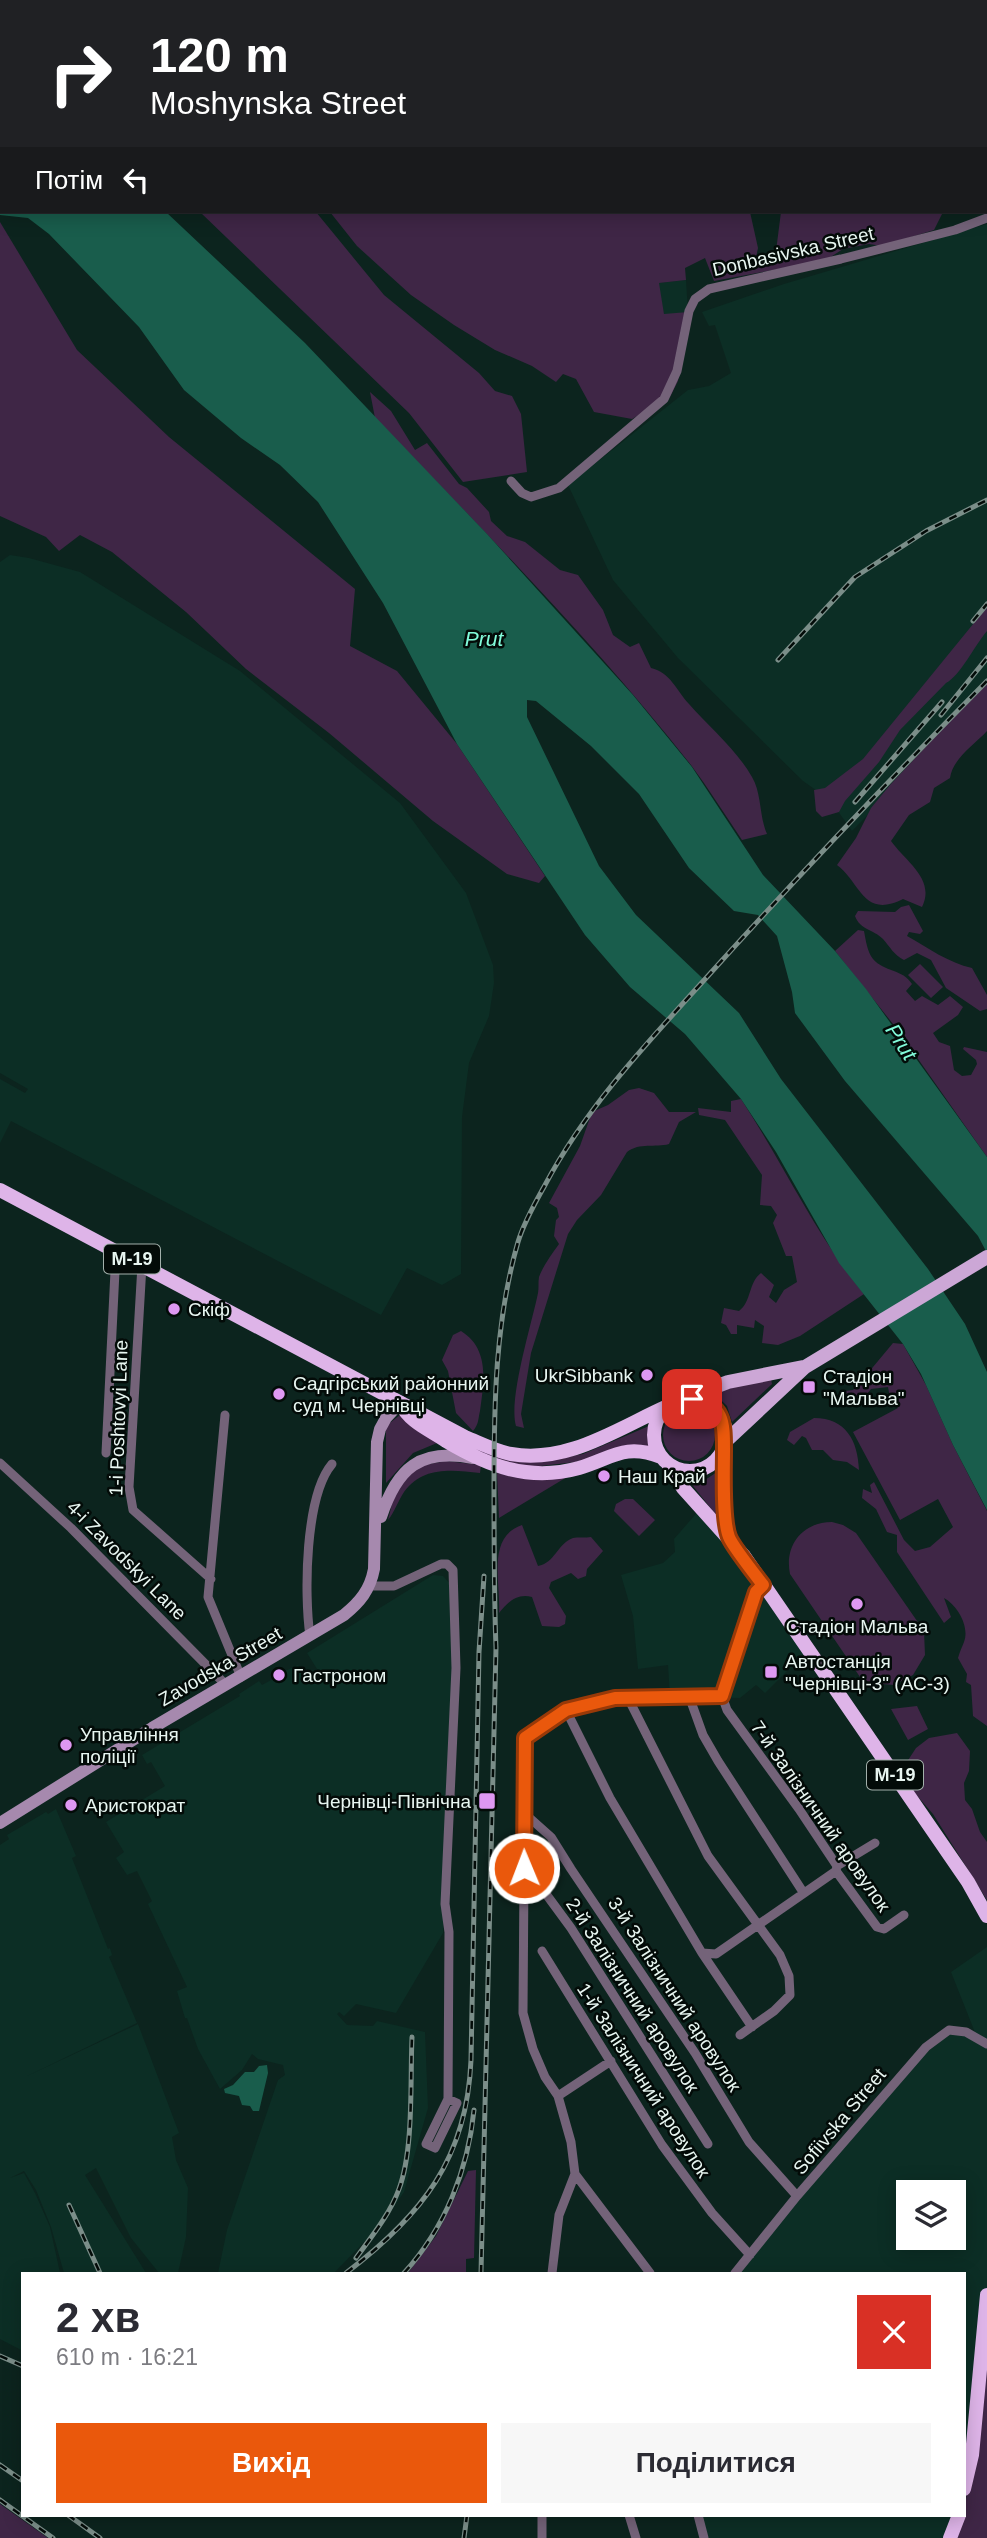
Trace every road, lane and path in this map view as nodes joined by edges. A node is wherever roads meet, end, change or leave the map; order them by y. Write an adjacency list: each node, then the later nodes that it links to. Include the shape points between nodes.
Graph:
1 (987, 218): 2 (street, Donbasivska Street, via 841,260 709,289 695,299 690,310 677,371 664,399 559,488 531,496)
2 (511, 481)
3 (0, 1190): 4 (highway, М-19)
4 (116, 1251): 6 (highway, М-19); 12 (street)
5 (987, 1256): 7 (main road)
6 (142, 1265): 8 (highway, М-19); 19 (street, 1-i Poshtovyi Lane, via 130,1500 133,1510)
7 (804, 1367): 9 (main road, via 728,1382); 11 (main road)
8 (401, 1402): 9 (highway, М-19, via 501,1452 532,1455 583,1446); 13 (highway, М-19, via 411,1419); 17 (main road, via 386,1418 377,1442)
9 (675, 1403): 11 (highway, М-19, via 698,1400 716,1411 724,1425); 14 (highway, М-19, via 658,1418 653,1433)
10 (225, 1415): 19 (street)
11 (725, 1444): 14 (highway, М-19, via 714,1463 703,1469 685,1471); 18 (highway, М-19)
12 (106, 1453)
13 (475, 1458): 14 (highway, М-19, via 500,1469 537,1472 576,1468 628,1450); 17 (main road, via 449,1455 414,1463 393,1485)
14 (664, 1460): 18 (highway, М-19, via 683,1488)
15 (0, 1463): 24 (street, 4-i Zavodskyi Lane)
16 (332, 1464): 22 (street, via 314,1500 308,1570)
17 (376, 1531): 21 (main road)
18 (729, 1537): 20 (highway, М-19)
19 (211, 1579): 23 (street, via 208,1597 212,1611)
20 (763, 1585): 26 (street, via 756,1592); 36 (highway, М-19)
21 (370, 1586): 22 (main road, Zavodska Street, via 352,1609); 45 (street, via 394,1586 440,1564 453,1570 456,1668 446,1904)
22 (310, 1636): 23 (main road, Zavodska Street)
23 (241, 1677): 24 (main road, Zavodska Street)
24 (226, 1685): 30 (main road, Zavodska Street)
25 (689, 1696): 26 (street); 27 (street); 34 (street, via 708,1744)
26 (722, 1696): 33 (street, 7-й Залізничний аровулок, via 727,1710)
27 (628, 1698): 28 (street); 37 (street, via 708,1856)
28 (566, 1710): 29 (street, via 525,1738); 39 (street, via 610,1798)
29 (523, 1812): 32 (street); 48 (street, 3-й Залізничний аровулок, via 560,1848 749,2142)
30 (0, 1823)
31 (875, 1843): 33 (street)
32 (524, 1868): 44 (street, via 523,2013 533,2049); 46 (street, 2-й Залізничний аровулок, via 571,1928)
33 (836, 1869): 34 (street); 35 (street, 7-й Залізничний аровулок, via 880,1929)
34 (803, 1892): 37 (street)
35 (904, 1915)
36 (987, 1916)
37 (759, 1924): 39 (street, via 716,1954); 40 (street, via 780,1955 791,1984 790,1995)
38 (542, 1951): 43 (street, 1-й Залізничний аровулок)
39 (702, 1953): 40 (street)
40 (752, 2027): 41 (street)
41 (740, 2035)
42 (987, 2044): 48 (street, Sofiivska Street, via 966,2032 941,2034)
43 (611, 2061): 44 (street); 49 (street, 1-й Залізничний аровулок, via 676,2165)
44 (558, 2095): 47 (street)
45 (448, 2099): 45 (street, via 457,2103 435,2148 426,2144)
46 (708, 2144)
47 (575, 2174): 50 (street, via 559,2215); 51 (street)
48 (797, 2196): 49 (street, Sofiivska Street)
49 (750, 2255): 52 (street, Sofiivska Street)
50 (552, 2272)
51 (649, 2272)
52 (737, 2272)
53 (987, 2295): 54 (highway)
54 (966, 2480)
55 (541, 2517): 59 (street)
56 (630, 2517): 60 (street)
57 (699, 2517): 61 (street)
58 (958, 2517): 62 (highway)
59 (542, 2538)
60 (636, 2538)
61 (704, 2538)
62 (950, 2538)

